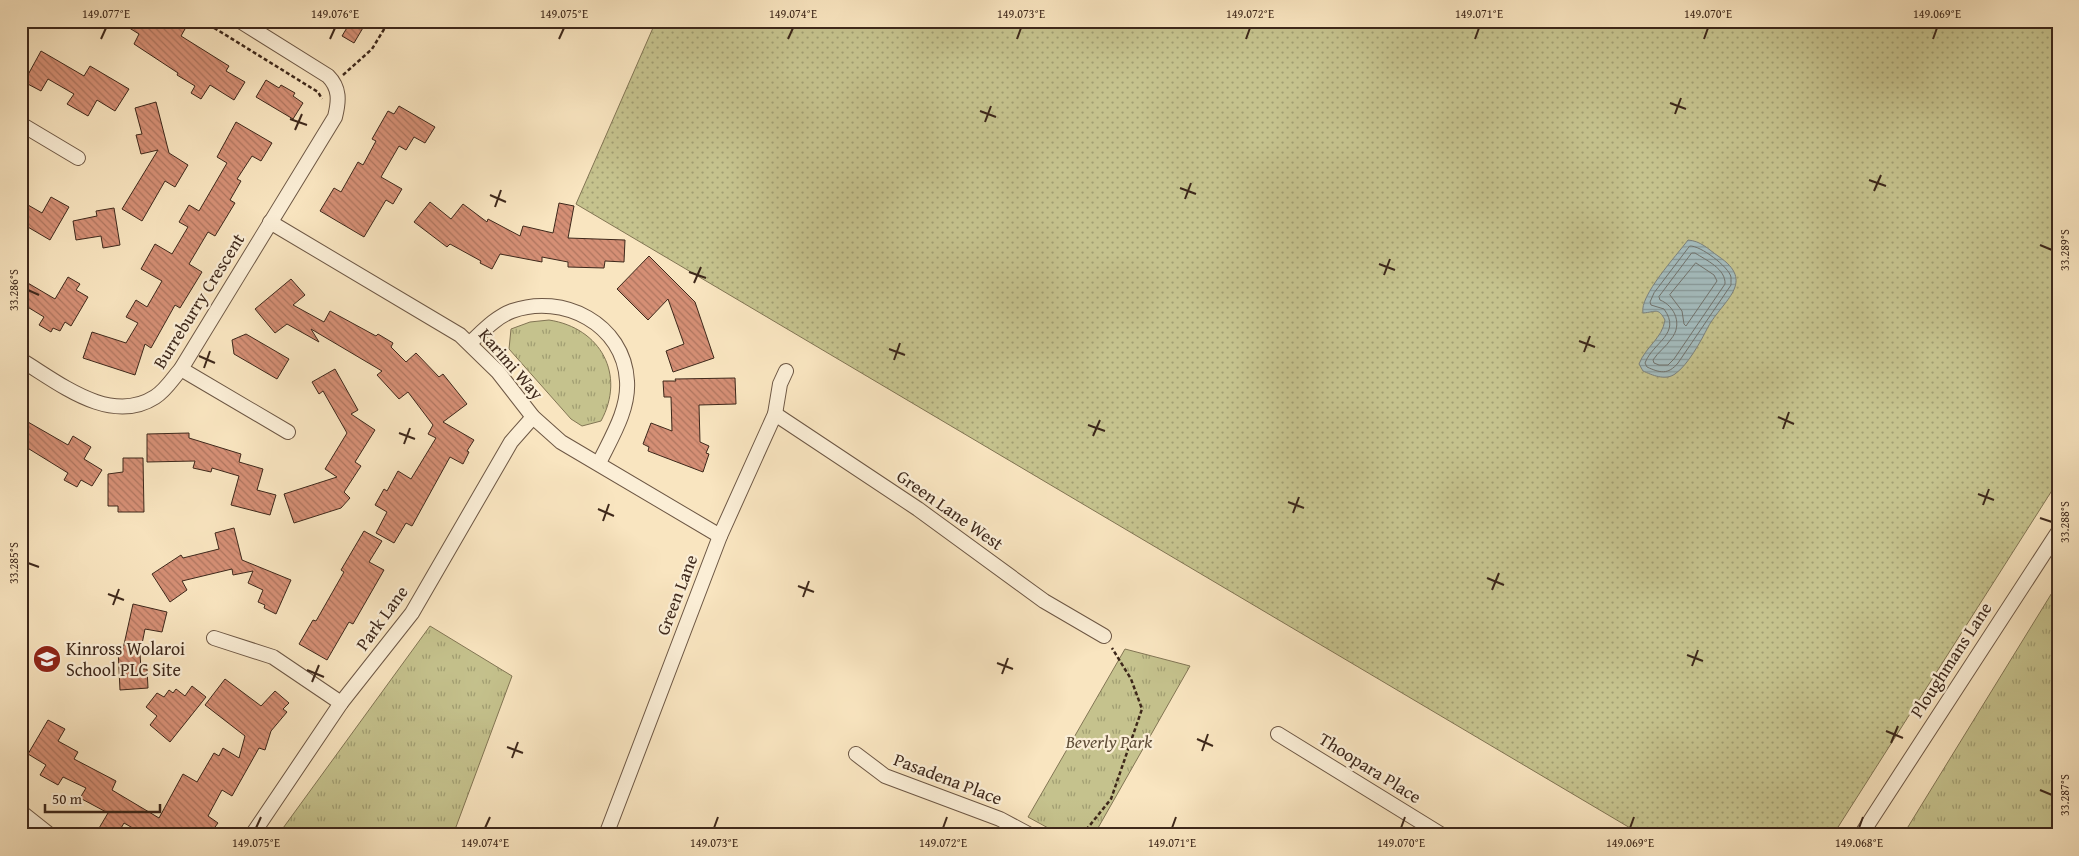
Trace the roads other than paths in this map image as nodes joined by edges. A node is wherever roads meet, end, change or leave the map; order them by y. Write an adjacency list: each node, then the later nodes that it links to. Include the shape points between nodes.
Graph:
1 (240, 21): 4 (street, Burreburry Crescent, via 319,69 336,88 335,117)
2 (21, 124): 3 (street)
3 (78, 158)
4 (270, 222): 5 (street, Karimi Way, via 447,326); 7 (street, Burreburry Crescent)
5 (470, 343): 10 (street, Karimi Way, via 498,372); 12 (street, via 504,314 536,306 568,308 586,316 604,330 622,358 627,382 624,406)
6 (21, 360): 7 (street, Burreburry Crescent, via 81,396 118,406 154,397)
7 (181, 369): 11 (street)
8 (786, 371): 9 (street, Green Lane, via 780,384)
9 (775, 414): 14 (street, Green Lane); 15 (street, Green Lane West, via 918,509 1044,601)
10 (533, 417): 12 (street, Karimi Way, via 561,442); 17 (street, Park Lane, via 511,442 412,613)
11 (288, 432)
12 (600, 463): 14 (street, Karimi Way)
13 (2058, 532): 26 (street, Ploughmans Lane)
14 (720, 536): 23 (street, Green Lane)
15 (1104, 636)
16 (214, 638): 17 (street, via 273,657)
17 (341, 703): 22 (street, Park Lane)
18 (1278, 734): 25 (street, Thoopara Place)
19 (856, 754): 24 (street, Pasadena Place, via 885,776 1000,819)
20 (21, 812): 21 (street)
21 (50, 835)
22 (252, 835)
23 (606, 835)
24 (1030, 835)
25 (1442, 835)
26 (1861, 835)

